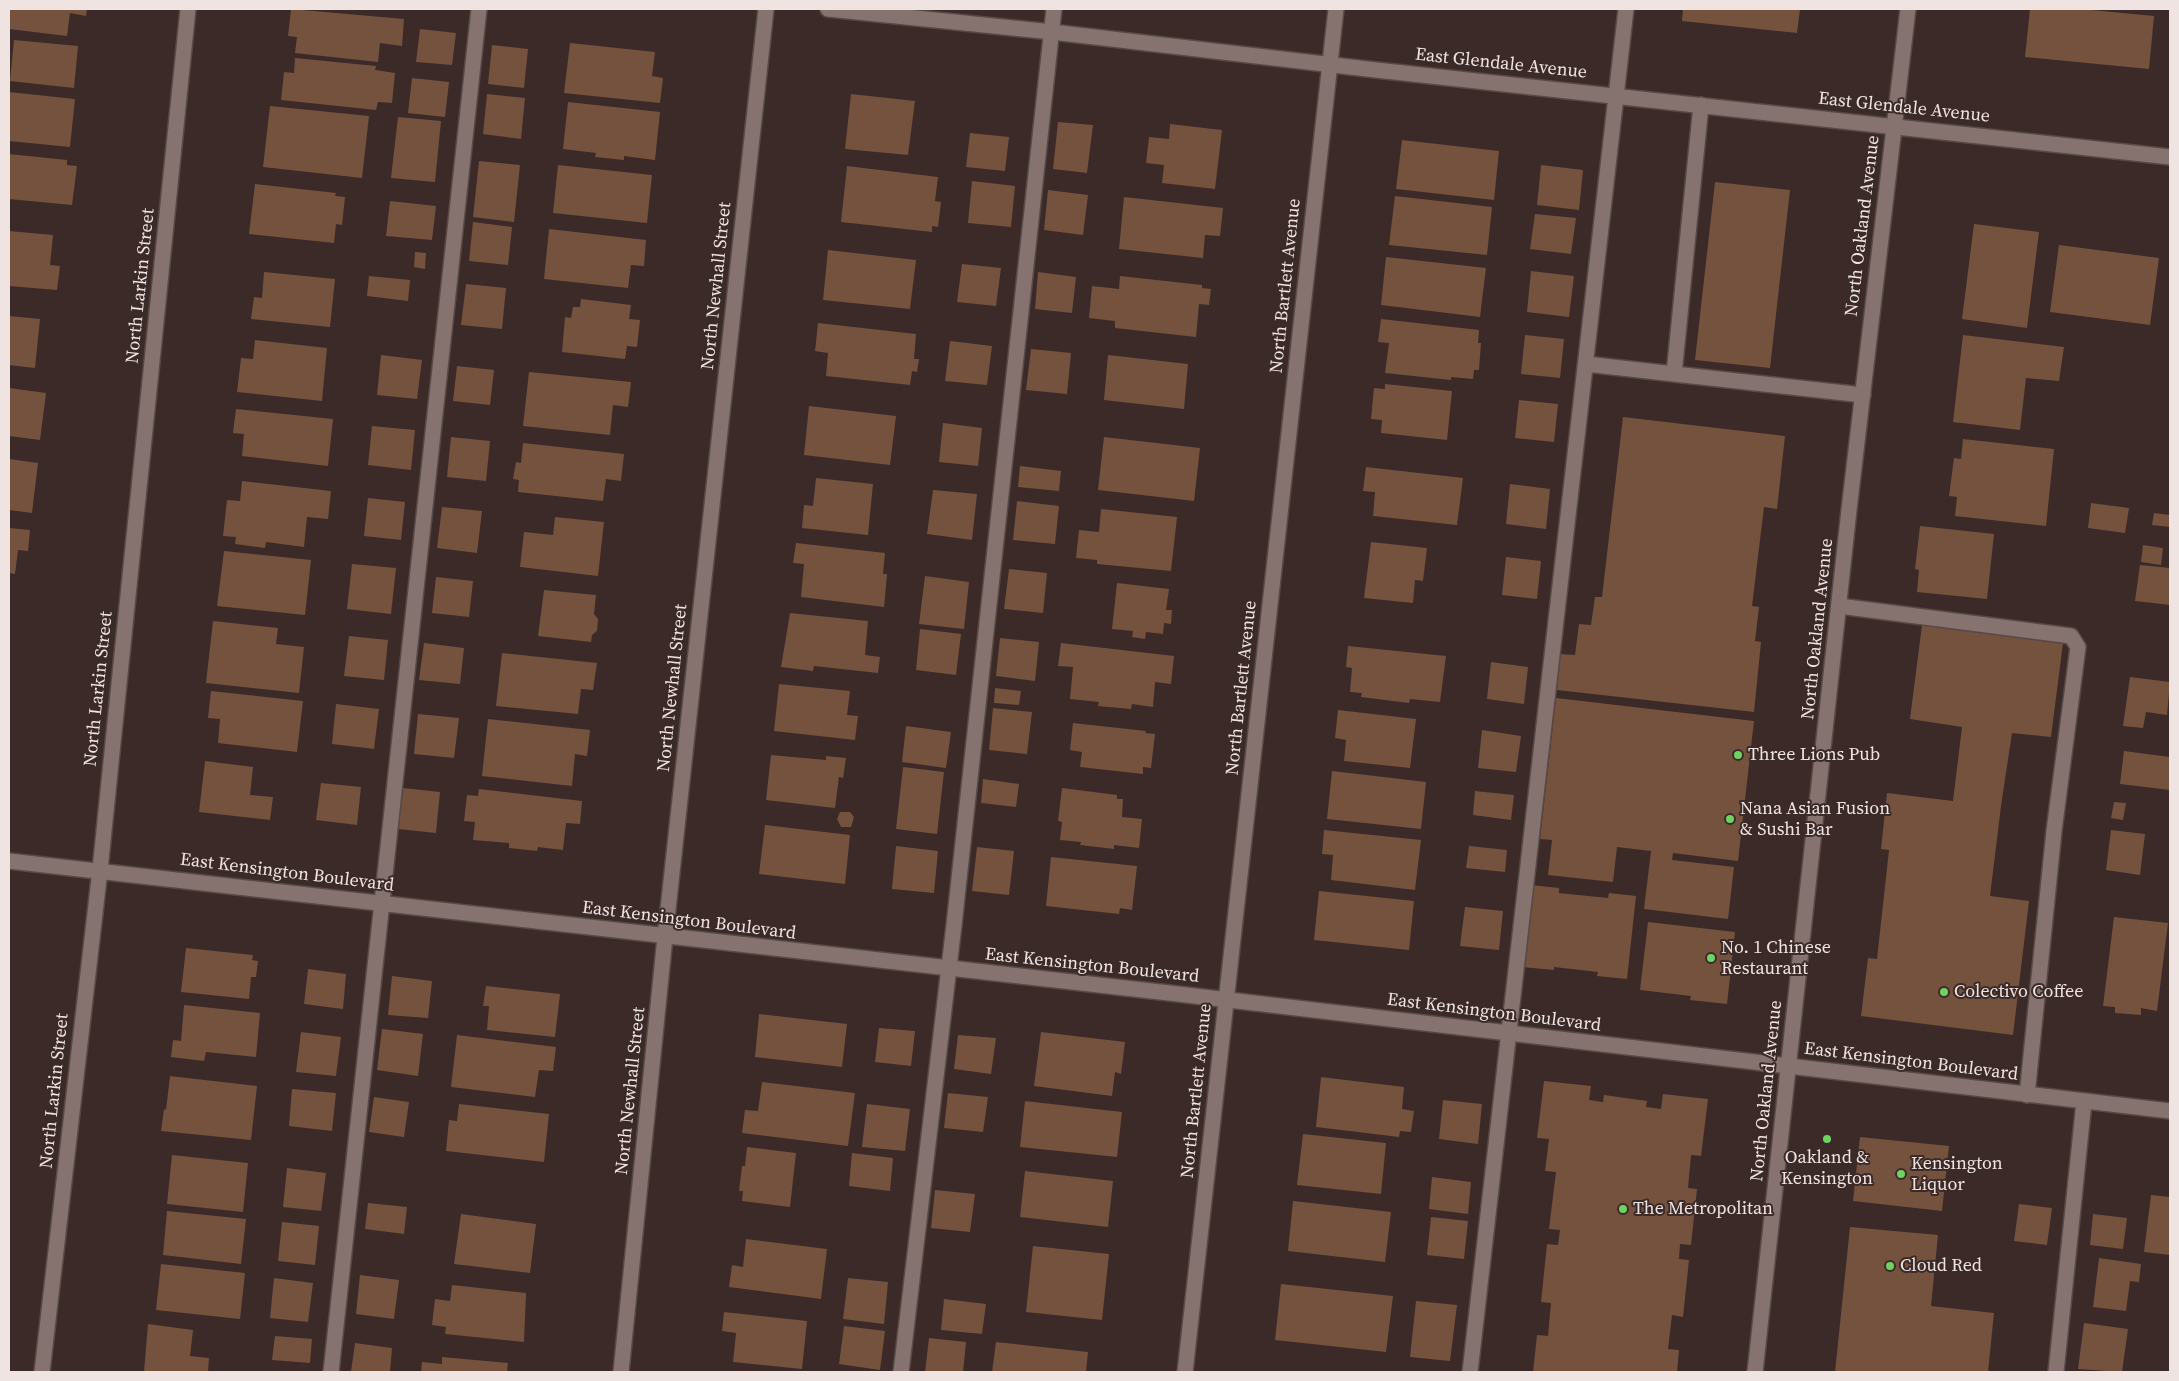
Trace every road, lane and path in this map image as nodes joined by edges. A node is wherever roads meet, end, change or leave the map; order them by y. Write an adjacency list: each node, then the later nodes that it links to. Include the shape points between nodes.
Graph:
1 (188, 9): 20 (street, North Larkin Street)
2 (479, 9): 21 (street)
3 (766, 9): 22 (street, North Newhall Street)
4 (828, 9): 9 (street, East Glendale Avenue)
5 (1054, 9): 9 (street)
6 (1336, 9): 10 (street, North Bartlett Avenue)
7 (1626, 9): 11 (street)
8 (1908, 9): 13 (street, North Oakland Avenue)
9 (1052, 32): 10 (street, East Glendale Avenue); 23 (street)
10 (1330, 64): 11 (street, East Glendale Avenue); 24 (street, North Bartlett Avenue)
11 (1616, 95): 12 (street, East Glendale Avenue); 15 (street)
12 (1702, 105): 13 (street, East Glendale Avenue); 16 (street)
13 (1894, 125): 14 (street, East Glendale Avenue); 17 (street, North Oakland Avenue)
14 (2170, 157)
15 (1586, 364): 16 (street); 25 (street)
16 (1674, 374): 17 (street)
17 (1863, 395): 18 (street, North Oakland Avenue)
18 (1839, 606): 26 (street, North Oakland Avenue); 27 (street, via 2071,636 2078,647 2054,832)
19 (9, 861): 20 (street, East Kensington Boulevard)
20 (100, 870): 21 (street, East Kensington Boulevard); 30 (street, North Larkin Street)
21 (383, 903): 22 (street, East Kensington Boulevard); 31 (street)
22 (665, 937): 23 (street, East Kensington Boulevard); 32 (street, North Newhall Street)
23 (949, 969): 24 (street, East Kensington Boulevard); 33 (street)
24 (1226, 1000): 25 (street, East Kensington Boulevard); 34 (street, North Bartlett Avenue)
25 (1510, 1035): 26 (street, East Kensington Boulevard); 35 (street)
26 (1788, 1066): 27 (street, East Kensington Boulevard); 36 (street, North Oakland Avenue)
27 (2027, 1095): 28 (street, East Kensington Boulevard)
28 (2084, 1102): 29 (street, East Kensington Boulevard); 37 (street)
29 (2170, 1111)
30 (42, 1372)
31 (331, 1372)
32 (621, 1372)
33 (901, 1372)
34 (1185, 1372)
35 (1470, 1372)
36 (1755, 1372)
37 (2056, 1372)

